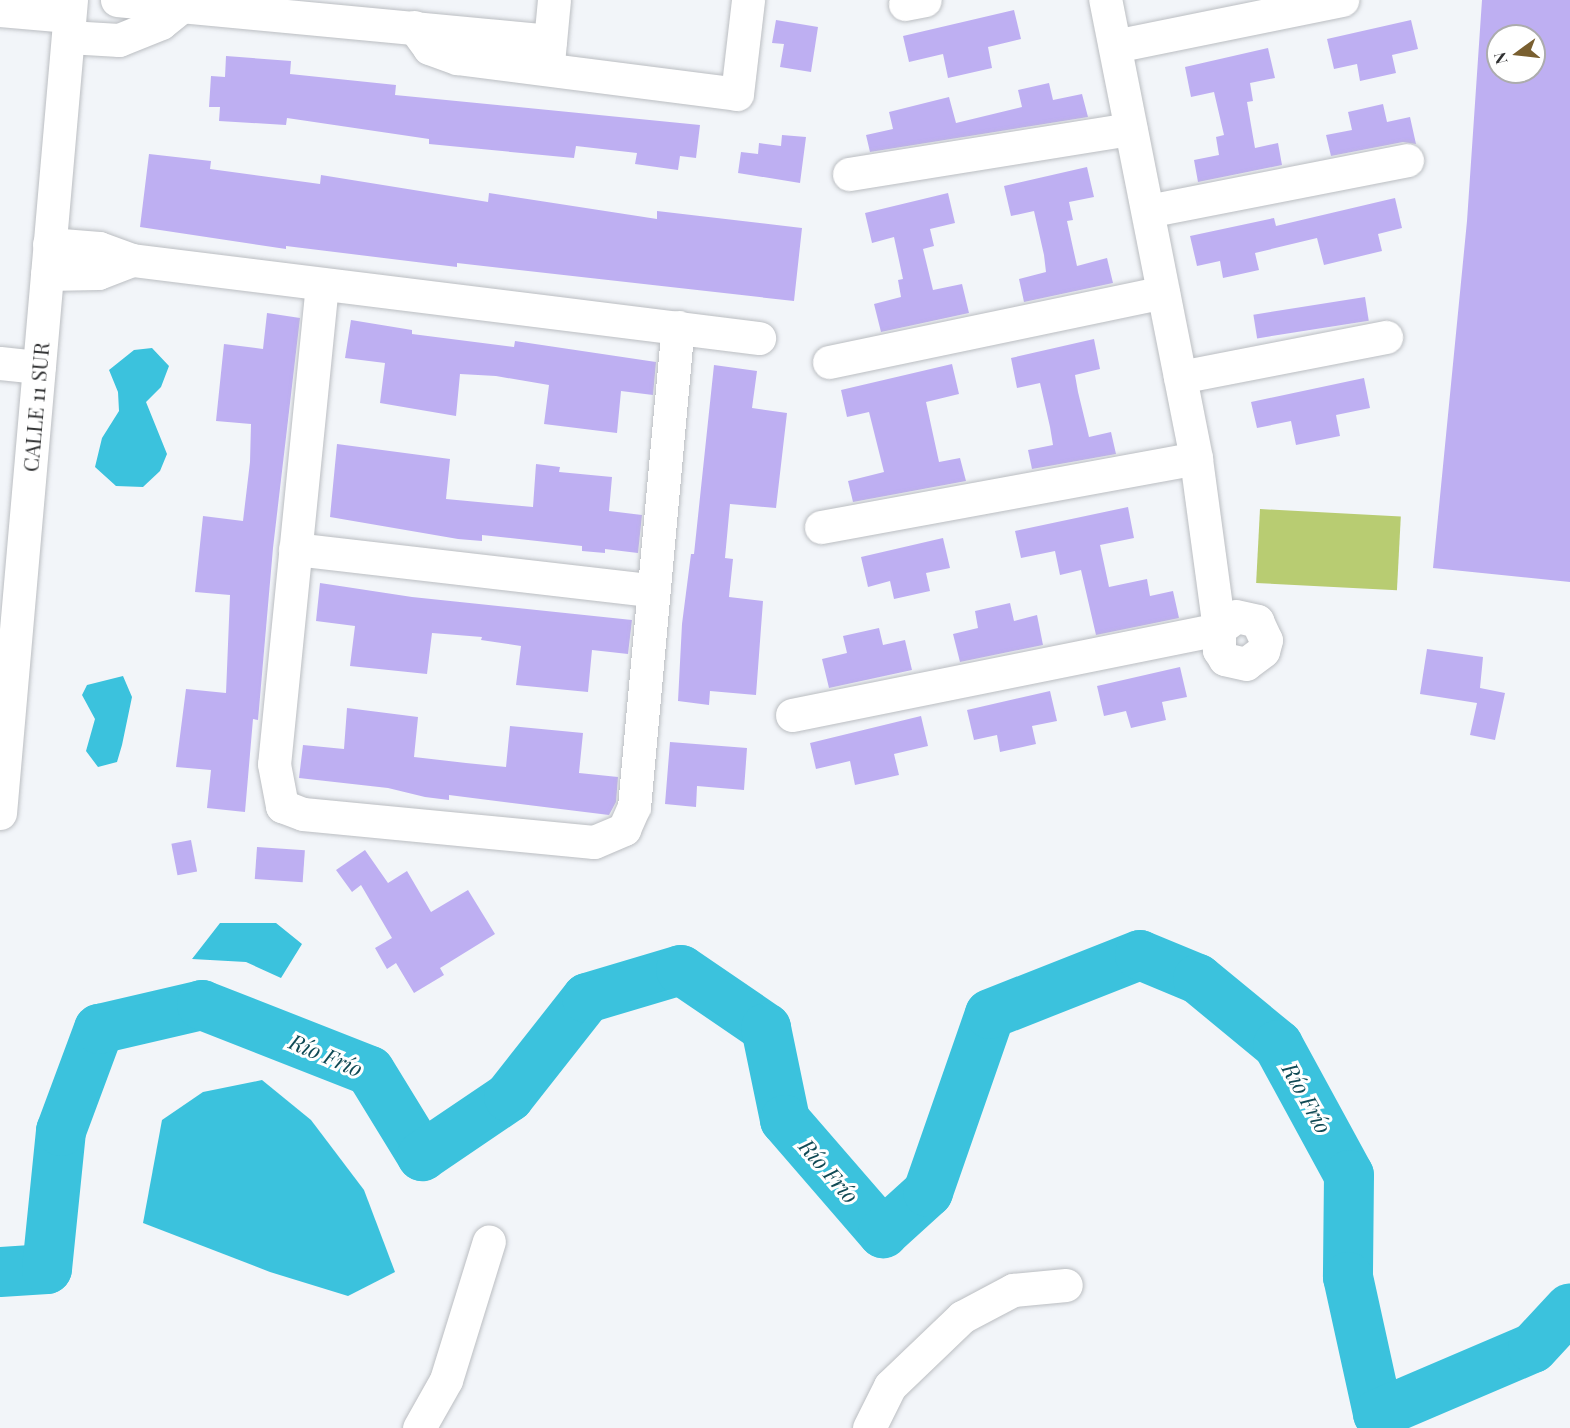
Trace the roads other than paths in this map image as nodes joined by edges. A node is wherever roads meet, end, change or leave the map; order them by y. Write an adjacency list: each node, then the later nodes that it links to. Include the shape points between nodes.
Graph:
1 (117, 0): 6 (street)
2 (554, 0): 10 (street)
3 (748, 0): 10 (street, via 737,94)
4 (1105, 0): 9 (street)
5 (1342, 0): 9 (street)
6 (178, 9): 8 (street, via 151,28 119,40); 10 (street, via 414,27 429,48 456,58)
7 (0, 10): 8 (street)
8 (69, 18): 15 (street, CALLE 11 SUR)
9 (1115, 46): 11 (street)
10 (549, 56)
11 (1130, 129): 13 (street); 14 (street)
12 (1407, 160): 14 (street)
13 (849, 174)
14 (1148, 211): 17 (street)
15 (48, 259): 16 (street, via 99,248 132,260); 23 (street, CALLE 11 SUR)
16 (322, 284): 18 (street); 27 (street)
17 (1163, 292): 21 (street); 24 (street)
18 (678, 327): 20 (street); 28 (street)
19 (1386, 337): 24 (street)
20 (759, 338)
21 (829, 362)
22 (0, 363): 23 (street)
23 (39, 367): 30 (street, CALLE 11 SUR)
24 (1180, 377): 25 (street)
25 (1196, 458): 26 (street); 29 (street, via 1219,629)
26 (820, 526)
27 (295, 549): 28 (street); 28 (street, via 274,764 282,806 303,814 594,842 624,829 634,807)
28 (651, 590)
29 (792, 715)
30 (0, 813)
31 (489, 1241): 33 (street, via 446,1380)
32 (1066, 1285): 34 (street, via 1013,1290 962,1317 890,1386)
33 (419, 1428)
34 (869, 1428)

